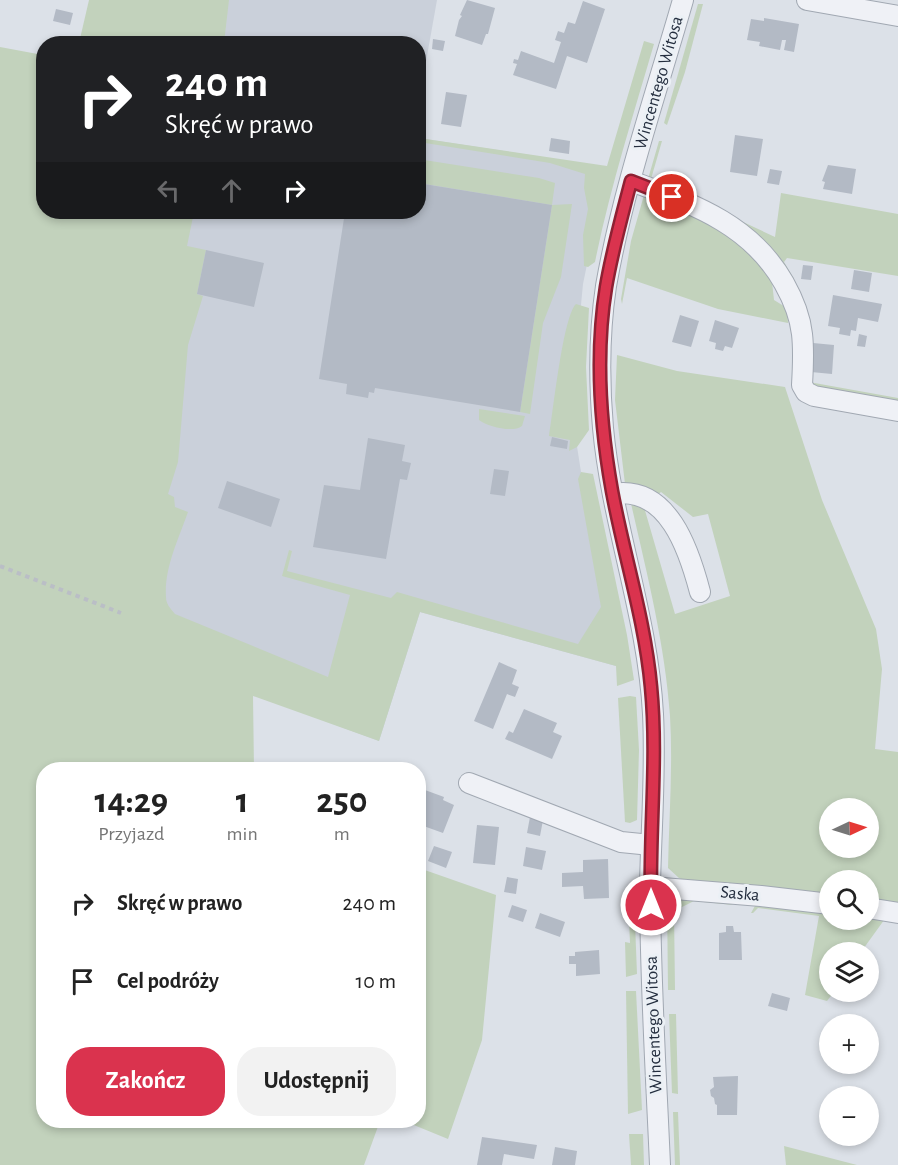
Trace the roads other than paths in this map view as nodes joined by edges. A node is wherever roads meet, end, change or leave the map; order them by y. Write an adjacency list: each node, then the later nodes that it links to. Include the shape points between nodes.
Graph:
1 (807, 0): 3 (street)
2 (679, 1): 4 (street, Wincentego Witosa)
3 (898, 16)
4 (631, 181): 5 (street, via 722,219 765,254 788,289 798,315 802,385 806,392); 6 (street, Wincentego Witosa, via 606,288 600,368 603,431)
5 (898, 411)
6 (613, 494): 7 (street, via 635,493 665,513 686,545); 9 (street, Wincentego Witosa, via 651,687)
7 (700, 592)
8 (469, 783): 9 (street, via 621,842)
9 (651, 845): 10 (street, Wincentego Witosa)
10 (650, 887): 11 (street, Saska); 14 (street, Wincentego Witosa)
11 (819, 903)
12 (879, 910): 13 (street)
13 (898, 913)
14 (660, 1165)

